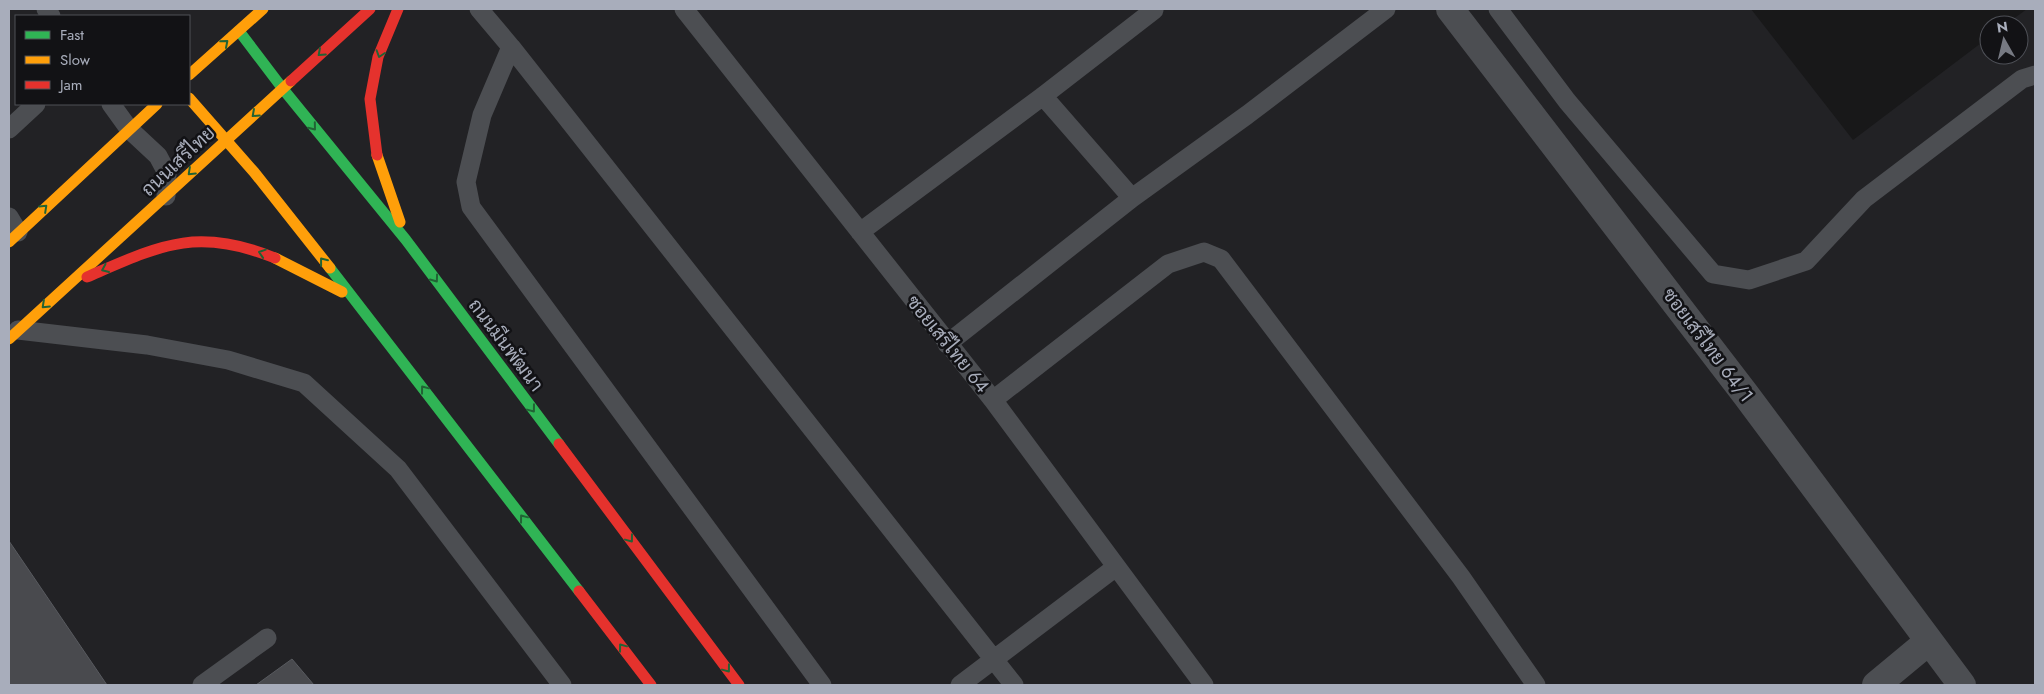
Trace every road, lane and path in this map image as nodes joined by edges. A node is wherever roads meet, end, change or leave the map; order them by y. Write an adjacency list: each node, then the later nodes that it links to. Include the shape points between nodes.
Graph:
1 (263, 9): 10 (street)
2 (370, 9): 14 (street, ถนนเสรีไทย, one-way to 14)
3 (398, 9): 27 (street, one-way to 27, via 378,57 370,100 375,150)
4 (479, 9): 11 (lane)
5 (684, 9): 26 (lane, ซอยเสรีไทย 64)
6 (1386, 9): 24 (lane)
7 (1450, 9): 35 (street, ซอยเสรีไทย 64/1, via 1746,395)
8 (1498, 9): 13 (lane, via 1568,101 1713,274 1749,280 1806,261 1864,199 2022,79)
9 (1154, 10): 15 (lane)
10 (239, 31): 12 (street, one-way to 10); 14 (street, ถนนมีนพัฒนา)
11 (511, 47): 36 (lane); 41 (lane, via 482,116 466,182 471,207)
12 (190, 74)
13 (2035, 75)
14 (282, 89): 22 (street, ถนนเสรีไทย, one-way to 22); 27 (street, ถนนมีนพัฒนา, one-way to 27)
15 (1043, 96): 24 (lane); 26 (lane)
16 (190, 99): 22 (street)
17 (35, 105): 20 (lane)
18 (112, 105): 21 (lane)
19 (156, 105): 21 (street)
20 (9, 129)
21 (129, 129): 23 (lane, via 158,156 168,173); 25 (street, one-way to 21)
22 (227, 139): 23 (street, ถนนเสรีไทย, one-way to 23); 29 (street, one-way to 22)
23 (166, 196): 28 (street, ถนนเสรีไทย)
24 (1132, 198): 31 (lane)
25 (12, 230)
26 (860, 232): 31 (lane, ซอยเสรีไทย 64)
27 (406, 240): 40 (street, ถนนมีนพัฒนา, one-way to 40)
28 (63, 288): 29 (street, one-way to 28, via 263,252 224,243 183,242 143,253); 30 (street, ถนนเสรีไทย, one-way to 30)
29 (352, 297): 39 (street, one-way to 29)
30 (13, 334): 38 (lane, via 147,345 228,360 304,383 398,469)
31 (947, 344): 32 (lane, ซอยเสรีไทย 64)
32 (993, 400): 33 (lane, ซอยเสรีไทย 64); 45 (lane, via 1168,264 1204,252 1221,259 1461,577)
33 (1116, 566): 36 (lane); 44 (lane, ซอยเสรีไทย 64)
34 (267, 638): 37 (lane)
35 (1929, 641): 46 (street); 47 (street, ซอยเสรีไทย 64/1)
36 (994, 660): 42 (lane); 43 (lane)
37 (202, 685)
38 (562, 685)
39 (651, 685)
40 (739, 685)
41 (822, 685)
42 (960, 685)
43 (1014, 685)
44 (1204, 685)
45 (1536, 685)
46 (1876, 685)
47 (1962, 685)

